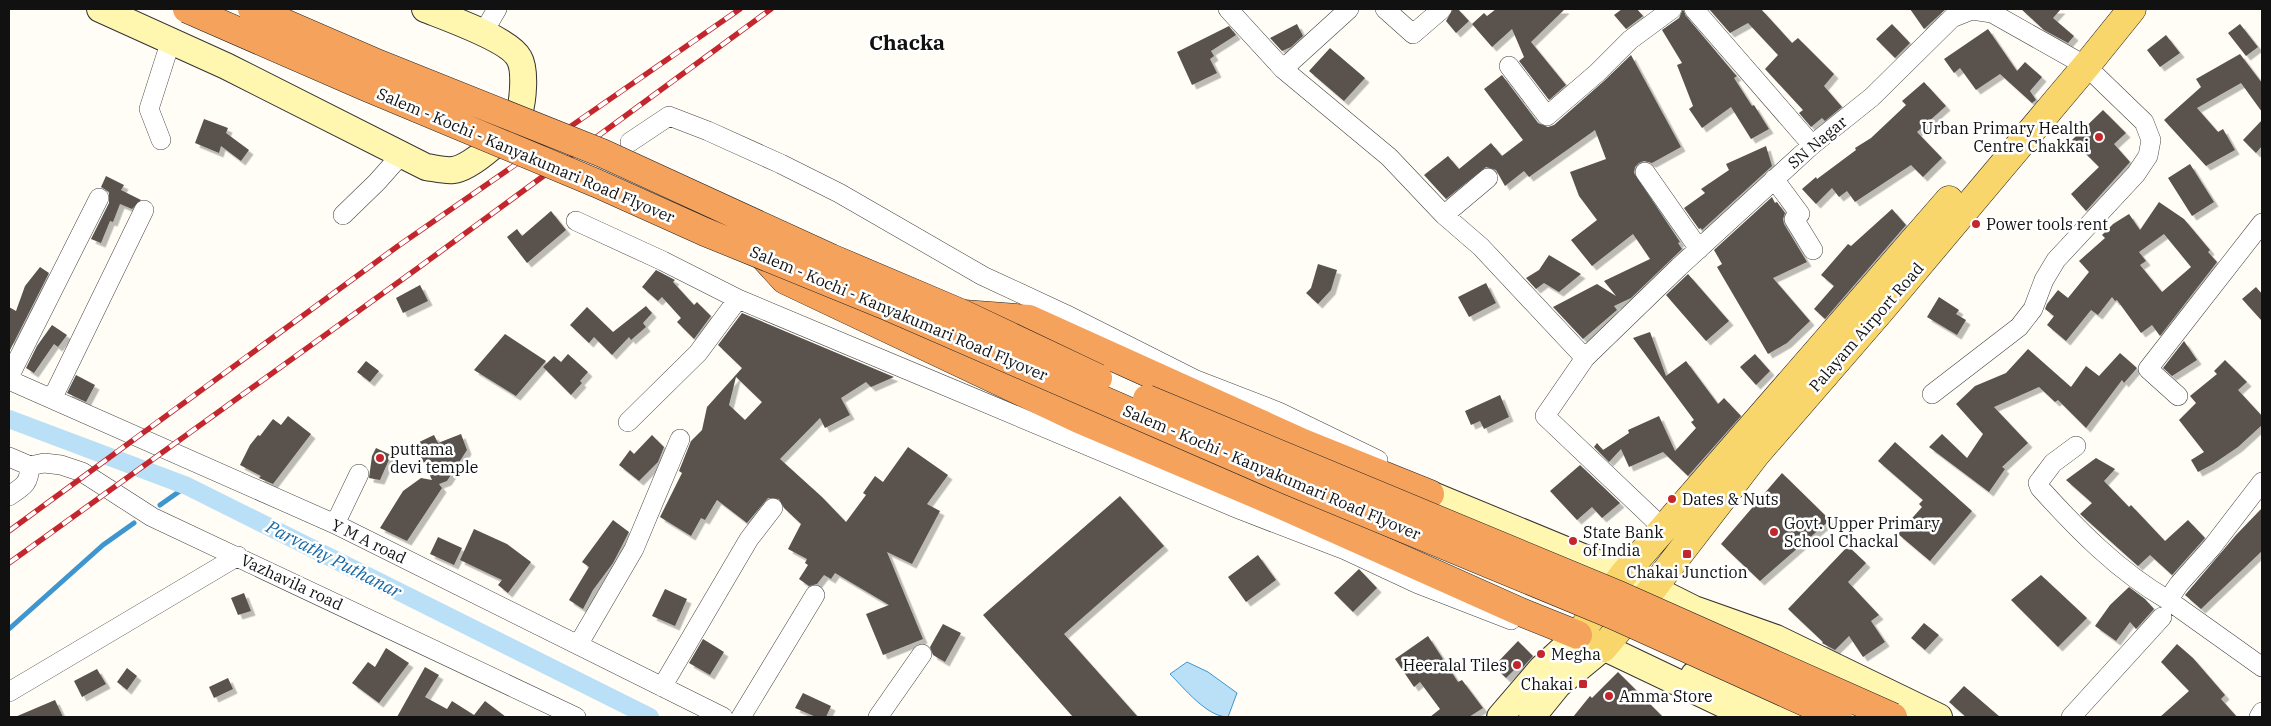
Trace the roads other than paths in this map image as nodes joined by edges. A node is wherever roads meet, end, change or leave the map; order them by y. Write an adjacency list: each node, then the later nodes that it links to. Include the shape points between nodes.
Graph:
1 (100, 9): 15 (street)
2 (187, 9): 34 (highway, Salem - Kochi - Kanyakumari Road Flyover, bridge)
3 (252, 9): 36 (highway, Salem - Kochi - Kanyakumari Road Flyover, bridge, via 379,64 602,153 831,258)
4 (425, 9): 14 (street)
5 (497, 9): 14 (street)
6 (1228, 9): 18 (street)
7 (1349, 9): 18 (street)
8 (1385, 9): 9 (street, via 1413,34)
9 (1442, 9)
10 (1672, 9): 17 (street, via 1630,40 1547,116)
11 (1694, 9): 21 (street)
12 (2108, 9): 16 (main road, Palayam Airport Road)
13 (2132, 9): 16 (main road, Palayam Airport Road)
14 (483, 33): 22 (street, via 519,57 524,78 519,116 493,146 473,161 453,170 426,167)
15 (171, 40): 19 (street, via 149,110); 22 (street)
16 (2079, 62): 21 (street, SN Nagar, via 1992,13 1972,10 1952,18 1872,97); 39 (street, SN Nagar, via 2144,122 2151,140 2148,156 2136,174 2056,260 2033,309 2019,327); 53 (main road, Palayam Airport Road); 55 (main road, Palayam Airport Road, via 1881,310 1757,453)
17 (1508, 66)
18 (1284, 69): 29 (street, via 1389,157)
19 (161, 140)
20 (630, 142): 49 (street, via 669,116 708,131 839,193 983,276 1194,379 1279,412 1403,472)
21 (1812, 145): 25 (street, SN Nagar)
22 (401, 155): 28 (street)
23 (1645, 172): 32 (street)
24 (1488, 178): 29 (street)
25 (1774, 179): 32 (street, SN Nagar); 33 (street, via 1800,214 1794,218)
26 (99, 198): 38 (street)
27 (144, 210): 41 (street)
28 (343, 215)
29 (1444, 215): 37 (street, via 1481,247)
30 (576, 221): 35 (street)
31 (2262, 223): 40 (street, via 2148,369)
32 (1699, 249): 37 (street, SN Nagar)
33 (1813, 250)
34 (762, 256): 57 (highway, Salem - Kochi - Kanyakumari Road Flyover, bridge, via 882,304 1289,481); 59 (highway, via 784,280 1078,420 1279,504)
35 (738, 300): 42 (street, via 698,353); 59 (street, via 1345,550 1478,609 1530,626)
36 (963, 314): 49 (highway, via 1029,319 1304,443); 57 (highway, Salem - Kochi - Kanyakumari Road Flyover, bridge, via 1109,383)
37 (1585, 358): 53 (street, SN Nagar, via 1545,416)
38 (9, 379): 41 (street, Y M A road)
39 (1932, 394)
40 (2178, 396)
41 (52, 399): 52 (street, Y M A road)
42 (628, 422)
43 (680, 439): 61 (street, via 634,549)
44 (2076, 446): 58 (street, via 2053,463 2038,483 2040,488 2087,538)
45 (9, 457): 46 (street, Vazhavila road)
46 (30, 466): 50 (street, via 29,479); 54 (street, Vazhavila road, via 44,464 71,468 152,517)
47 (359, 474): 52 (street)
48 (2262, 482): 58 (street, via 2179,584)
49 (1430, 494): 57 (street)
50 (9, 496)
51 (773, 508): 66 (street, via 749,539)
52 (335, 524): 61 (street, Y M A road)
53 (1664, 529): 57 (main road, Palayam Airport Road)
54 (238, 556): 67 (street); 69 (street, Vazhavila road)
55 (1653, 588): 57 (street); 62 (main road, Palayam Airport Road); 79 (street, via 1694,609 1776,638)
56 (815, 595): 71 (street)
57 (1619, 595): 60 (main road, Palayam Airport Road); 77 (highway, bridge); 78 (highway, bridge)
58 (2165, 608): 64 (street); 80 (street)
59 (1545, 622): 60 (highway)
60 (1578, 635): 62 (street); 73 (street, via 1542,668)
61 (578, 645): 66 (street, Y M A road)
62 (1603, 648): 65 (street); 74 (street, via 1558,686)
63 (922, 654): 72 (street)
64 (2262, 667)
65 (1669, 680): 75 (street); 76 (street, via 1685,675 1702,677)
66 (662, 687): 70 (street, Y M A road)
67 (9, 692)
68 (2262, 712): 81 (street)
69 (576, 717)
70 (723, 717)
71 (740, 717)
72 (878, 717)
73 (1500, 717)
74 (1532, 717)
75 (1750, 717)
76 (1797, 717)
77 (1838, 717)
78 (1893, 717)
79 (1939, 717)
80 (2071, 717)
81 (2259, 717)

